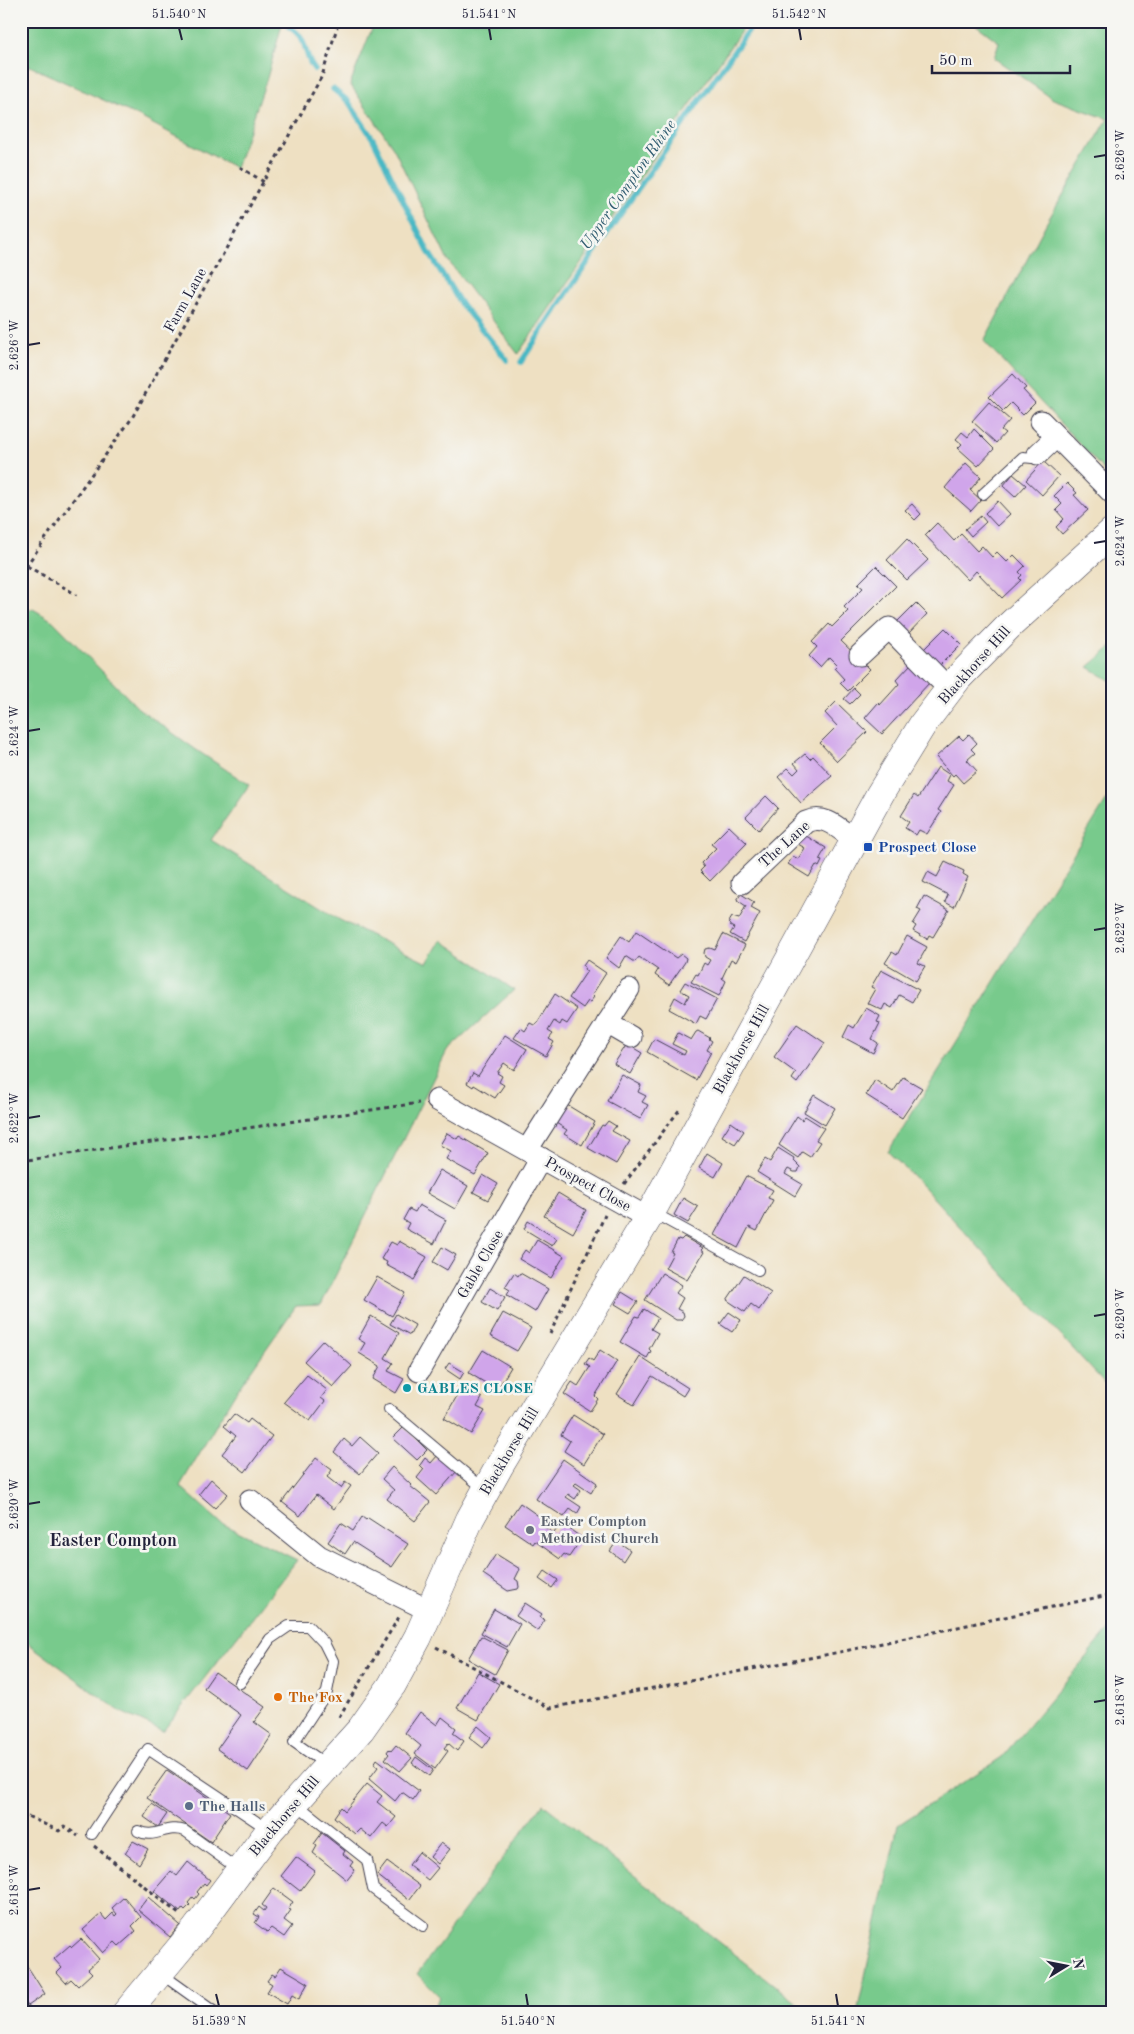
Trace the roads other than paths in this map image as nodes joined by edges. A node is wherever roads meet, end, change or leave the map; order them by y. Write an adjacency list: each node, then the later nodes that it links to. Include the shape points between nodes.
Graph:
1 (1041, 421): 2 (street)
2 (1056, 437): 3 (street); 5 (street)
3 (1038, 454): 4 (lane, via 1032,458 1023,457)
4 (983, 494)
5 (1113, 494)
6 (1113, 531): 8 (main road, Blackhorse Hill, via 1010,625)
7 (860, 654): 8 (street, via 889,628)
8 (949, 689): 9 (main road, Blackhorse Hill, via 923,724 880,794)
9 (856, 841): 10 (street, The Lane, via 829,822 814,818); 16 (main road, Blackhorse Hill)
10 (742, 883)
11 (629, 989): 12 (street, Prospect Close)
12 (608, 1023): 13 (street); 15 (street, Prospect Close)
13 (631, 1037)
14 (437, 1100): 15 (street, Prospect Close)
15 (534, 1154): 16 (street, Prospect Close); 18 (street, Gable Close)
16 (650, 1214): 17 (lane); 20 (main road, Blackhorse Hill)
17 (758, 1270)
18 (419, 1371)
19 (389, 1409): 20 (lane)
20 (486, 1491): 22 (main road, Blackhorse Hill, via 454,1552)
21 (250, 1500): 22 (street, via 319,1556)
22 (430, 1611): 24 (main road, Blackhorse Hill, via 392,1685 361,1729)
23 (240, 1683): 24 (lane, via 270,1639 289,1626 308,1626 324,1643 333,1661 327,1692 294,1742)
24 (327, 1766): 25 (main road, Blackhorse Hill)
25 (294, 1802): 26 (main road, Blackhorse Hill); 30 (lane, via 366,1860 372,1889)
26 (270, 1830): 28 (lane, via 148,1749); 29 (main road, Blackhorse Hill)
27 (138, 1831): 29 (lane, via 145,1835 176,1828 185,1831)
28 (89, 1838)
29 (239, 1870): 31 (main road, Blackhorse Hill)
30 (423, 1926)
31 (160, 1973): 32 (main road, Blackhorse Hill); 33 (lane)
32 (126, 2013)
33 (216, 2013)

